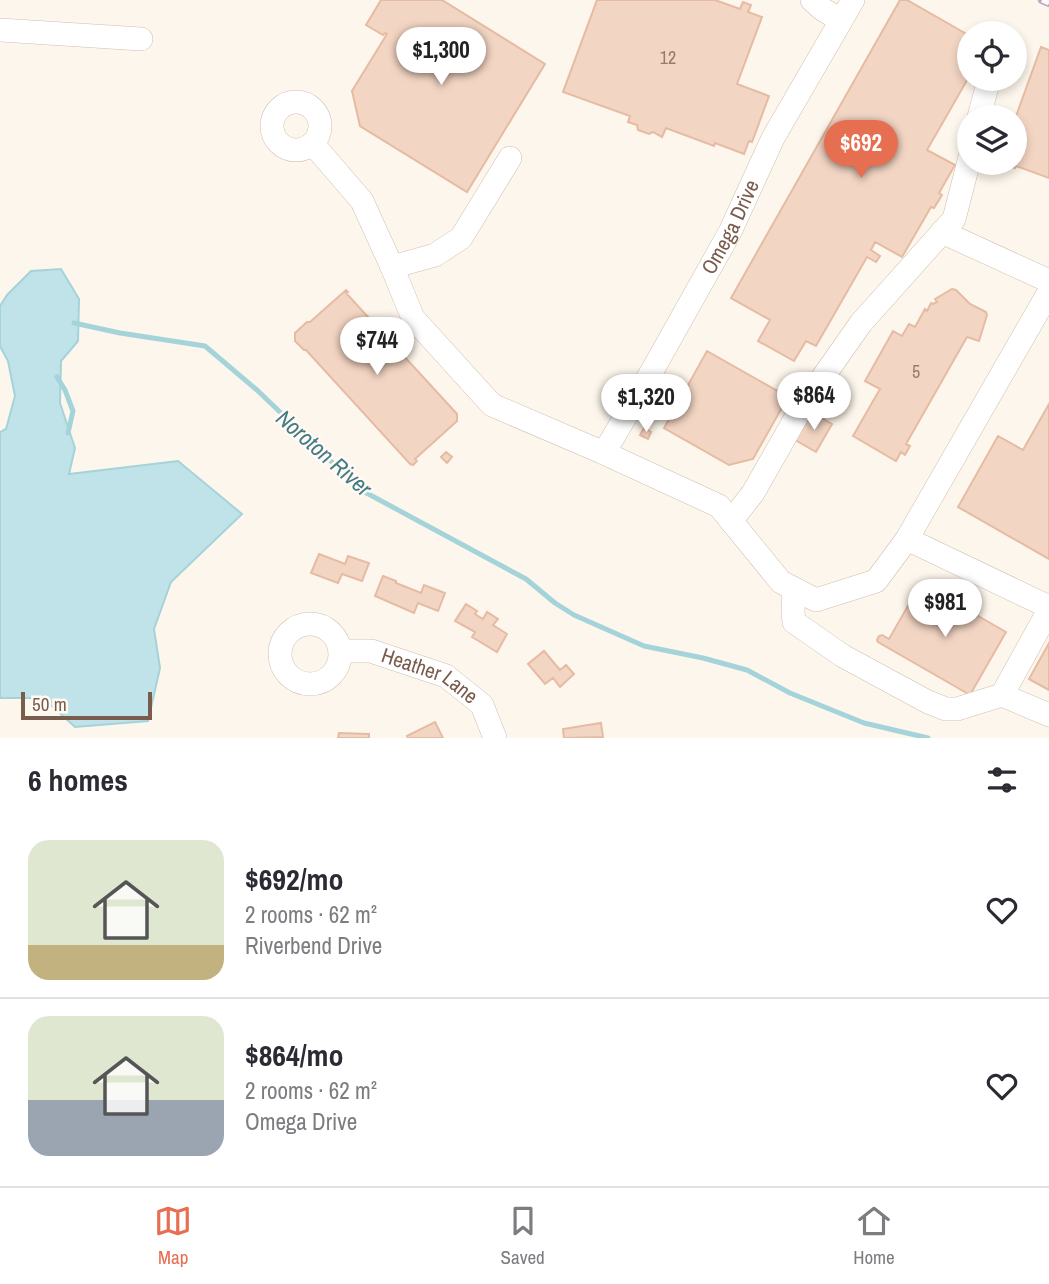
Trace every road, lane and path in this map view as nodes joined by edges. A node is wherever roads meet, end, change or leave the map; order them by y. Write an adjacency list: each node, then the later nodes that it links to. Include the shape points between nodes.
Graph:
1 (812, 0): 3 (street)
2 (853, 0): 3 (street, Omega Drive)
3 (841, 20): 13 (street, Omega Drive, via 773,138 730,232)
4 (0, 30): 5 (street)
5 (141, 40)
6 (313, 144): 10 (street, via 362,201)
7 (510, 158): 10 (street, via 461,238 435,255)
8 (965, 175): 9 (street, via 954,219)
9 (942, 232): 11 (street); 14 (street, via 860,323 802,407 754,493)
10 (393, 267): 13 (street, via 413,318 492,405)
11 (1049, 281)
12 (1049, 292): 15 (street)
13 (604, 453): 14 (street, via 719,506)
14 (731, 520): 16 (street, via 781,582)
15 (907, 538): 16 (street, via 876,581 816,600); 17 (street)
16 (794, 589): 19 (street, via 794,622 843,656 928,702 957,709)
17 (1049, 609): 19 (street)
18 (341, 651): 21 (street, Heather Lane, via 372,651 446,676 482,705)
19 (1002, 695): 20 (street)
20 (1049, 715)
21 (495, 738)

